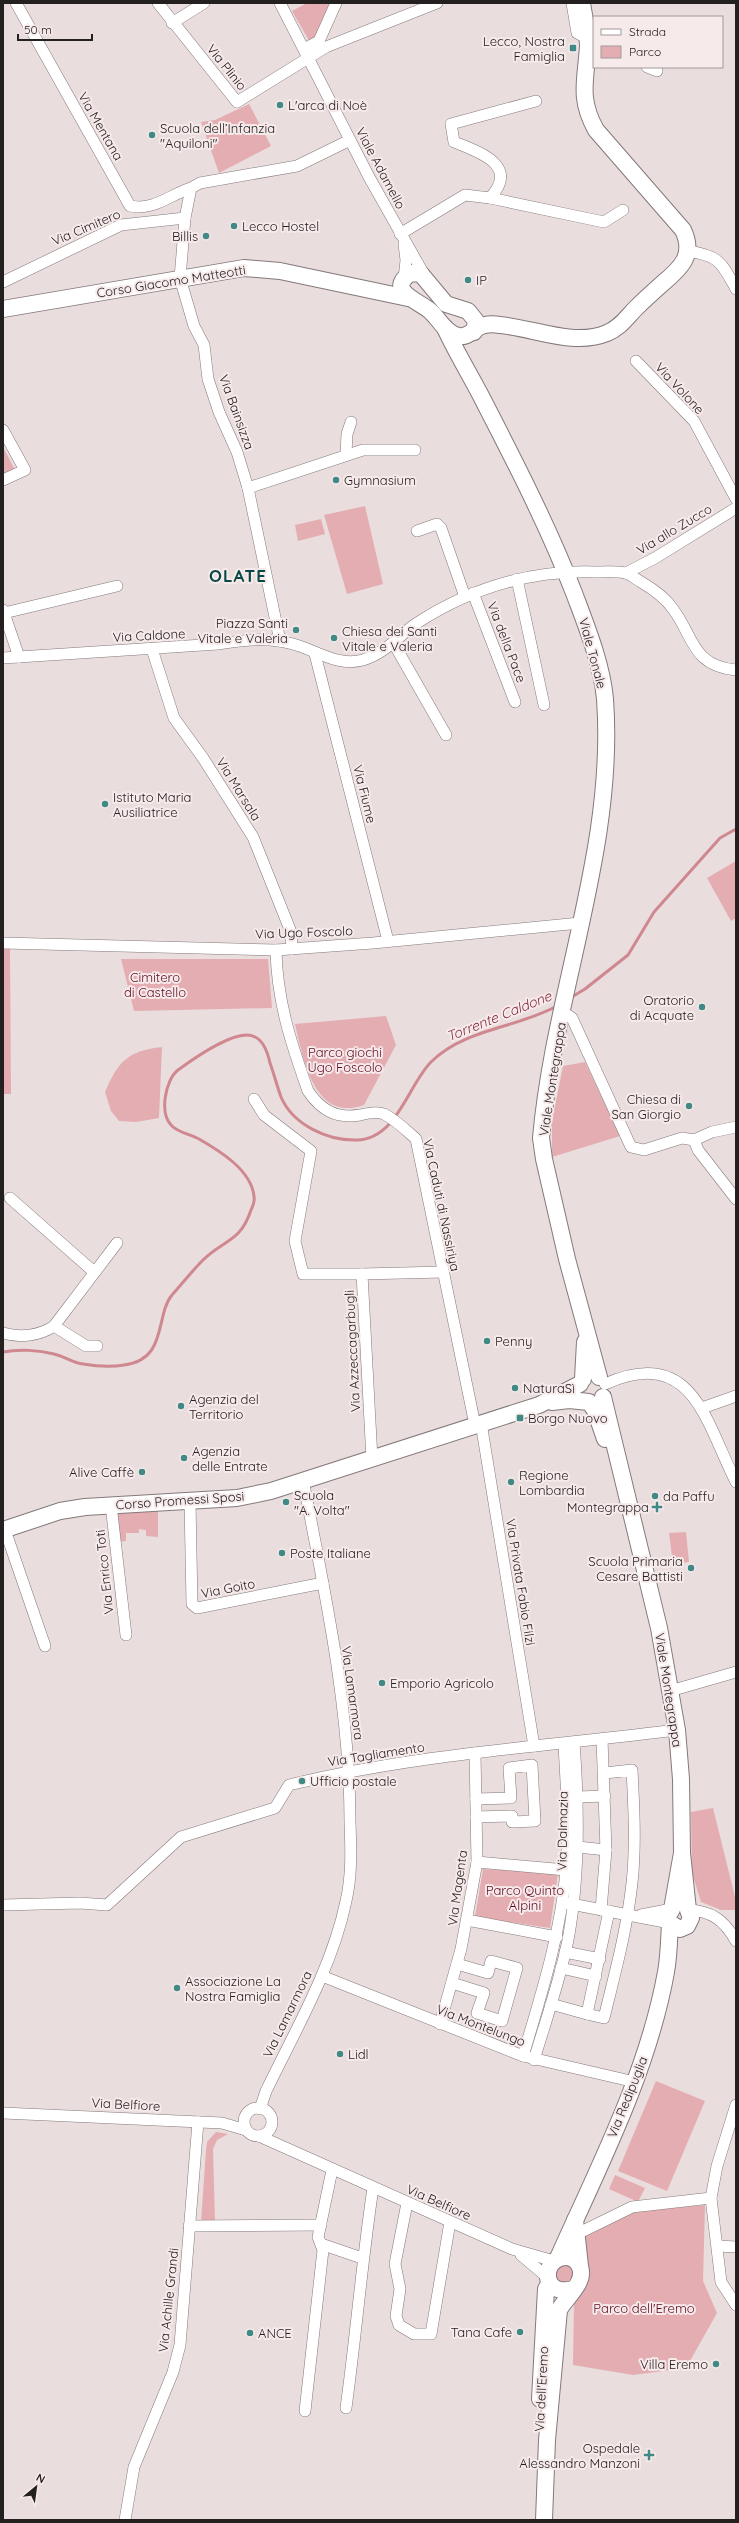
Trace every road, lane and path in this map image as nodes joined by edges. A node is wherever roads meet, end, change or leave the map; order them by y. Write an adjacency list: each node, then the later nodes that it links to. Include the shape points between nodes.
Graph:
1 (16, 3): 14 (street, Via Mentana, via 130,206 143,209)
2 (158, 3): 9 (street, Via Plinio)
3 (204, 3): 9 (street)
4 (280, 3): 11 (street, Viale Adamello)
5 (336, 3): 11 (street, via 319,41)
6 (437, 3): 11 (street)
7 (572, 3): 10 (street, via 577,33)
8 (582, 3): 10 (main road)
9 (172, 22): 11 (street, Via Plinio, via 237,102)
10 (591, 40): 19 (main road, via 583,90 588,115 596,130 683,230)
11 (307, 54): 13 (street, Viale Adamello)
12 (536, 101): 15 (street, via 451,124 454,142 493,159 500,172 498,189)
13 (350, 140): 14 (street, Via Mentana, via 297,166 200,183); 18 (street, Viale Adamello)
14 (191, 188): 17 (street)
15 (490, 198): 16 (street, via 604,222); 18 (street, via 465,195)
16 (623, 210)
17 (185, 218): 22 (street, Via Cimitero, via 121,225); 24 (street)
18 (402, 237): 20 (street, Viale Adamello); 21 (street, Viale Adamello, via 406,260)
19 (688, 251): 23 (street, via 708,254 715,258); 27 (main road, via 684,264)
20 (426, 278): 21 (main road, Corso Giacomo Matteotti, via 421,274 411,273); 29 (main road, via 446,304)
21 (404, 280): 25 (main road, Corso Giacomo Matteotti, via 390,287); 26 (main road, via 402,291)
22 (3, 282)
23 (734, 283)
24 (182, 284): 25 (main road, Corso Giacomo Matteotti, via 254,268); 28 (main road, Corso Giacomo Matteotti); 39 (street, Via Bainsizza, via 194,326 204,345 208,379 237,452)
25 (362, 288): 26 (main road, Corso Giacomo Matteotti)
26 (408, 298): 30 (main road, Corso Giacomo Matteotti, via 429,310)
27 (635, 309): 29 (main road, via 604,325 586,328); 31 (main road, via 615,330 590,338 493,324 480,327)
28 (3, 310)
29 (471, 313): 31 (main road, Viale Tonale, via 476,321)
30 (445, 328): 31 (main road, via 457,335); 33 (main road, Viale Tonale)
31 (471, 333): 33 (main road, Viale Tonale, via 467,360)
32 (636, 361): 40 (street, Via Volone, via 694,421)
33 (474, 382): 43 (main road, Viale Tonale)
34 (351, 422): 37 (street, via 347,434)
35 (3, 430): 38 (street, via 25,470)
36 (415, 450): 37 (street, via 363,450)
37 (346, 454): 39 (street)
38 (3, 480)
39 (248, 488): 49 (street, Via Bainsizza)
40 (736, 499)
41 (736, 508): 44 (street, Via allo Zucco)
42 (417, 531): 47 (street, via 437,524 441,528)
43 (566, 571): 44 (street, Via Caldone); 45 (street, Via Caldone); 59 (main road, Viale Tonale, via 589,631 605,697 606,748 600,805)
44 (626, 573): 55 (street, via 662,596 674,610 700,656 711,664)
45 (517, 579): 47 (street, Via Caldone); 57 (street)
46 (118, 586): 48 (street)
47 (469, 595): 50 (street, Via Caldone, via 416,624); 56 (street, Via della Pace)
48 (4, 612): 53 (street)
49 (280, 641): 51 (street, Via Caldone, via 245,640); 52 (street, Via Caldone)
50 (394, 644): 52 (street, Via Caldone, via 361,660 342,661); 58 (street)
51 (152, 649): 53 (street, Via Caldone); 62 (street, Via Marsala, via 174,718 203,758 253,837 291,932)
52 (315, 654): 60 (street, Via Fiume)
53 (19, 657): 54 (street, Via Caldone)
54 (3, 658)
55 (736, 670)
56 (515, 702)
57 (544, 705)
58 (446, 735)
59 (580, 923): 60 (street, Via Ugo Foscolo); 64 (main road, Viale Montegrappa)
60 (388, 941): 62 (street, Via Ugo Foscolo)
61 (3, 943): 63 (street, Via Ugo Foscolo)
62 (292, 949): 63 (street, Via Ugo Foscolo)
63 (276, 950): 72 (street, Via Caduti di Nassiriya, via 281,1008 308,1091 326,1111 342,1117 372,1112 384,1114 416,1139)
64 (563, 1010): 67 (street, via 572,1018 631,1147 644,1150 682,1138); 77 (main road, Viale Montegrappa, via 542,1138 544,1159 584,1328)
65 (254, 1099): 73 (street, via 264,1115 311,1151 294,1241 303,1274)
66 (736, 1127): 67 (street, via 712,1132)
67 (699, 1138): 69 (street, via 698,1150)
68 (10, 1198): 71 (street)
69 (736, 1199)
70 (117, 1243): 71 (street)
71 (94, 1272): 74 (street)
72 (443, 1272): 73 (street, Via Azzeccagarbugli); 82 (street, Via Caduti di Nassiriya)
73 (362, 1274): 83 (street, Via Azzeccagarbugli)
74 (54, 1326): 75 (street, via 44,1333 24,1336); 76 (street, via 86,1346)
75 (3, 1333)
76 (97, 1346)
77 (594, 1384): 79 (main road, Viale Montegrappa, via 580,1395); 80 (main road, Corso Promessi Sposi); 81 (street, Corso Promessi Sposi, via 624,1375 663,1374 682,1386); 88 (main road, Viale Montegrappa)
78 (736, 1396): 81 (street)
79 (588, 1402): 80 (main road, Corso Promessi Sposi, via 569,1400); 88 (main road, Viale Montegrappa, via 602,1430)
80 (539, 1405): 82 (main road, Corso Promessi Sposi)
81 (702, 1408): 85 (street, Corso Promessi Sposi)
82 (478, 1424): 83 (main road, Corso Promessi Sposi); 98 (street, Via Privata Fabio Filzi)
83 (372, 1459): 84 (main road, Corso Promessi Sposi)
84 (303, 1480): 86 (main road, Corso Promessi Sposi, via 236,1498); 90 (street, Via Lamarmora)
85 (736, 1482)
86 (190, 1502): 87 (main road, Corso Promessi Sposi); 90 (street, Via Goito, via 192,1604 197,1608)
87 (111, 1505): 89 (main road, Corso Promessi Sposi, via 60,1511); 91 (street, Via Enrico Toti)
88 (634, 1529): 94 (main road, Viale Montegrappa)
89 (4, 1530): 92 (street)
90 (323, 1583): 100 (street, Via Lamarmora)
91 (126, 1635)
92 (45, 1646)
93 (736, 1672): 94 (street)
94 (670, 1691): 95 (main road, Viale Montegrappa)
95 (677, 1730): 96 (street, Via Tagliamento); 114 (main road, Viale Montegrappa, via 681,1778)
96 (602, 1739): 97 (street, Via Tagliamento); 101 (street)
97 (569, 1743): 98 (street, Via Tagliamento); 103 (street, Via Dalmazia); 109 (street, Via Dalmazia)
98 (534, 1746): 99 (street, Via Tagliamento)
99 (475, 1753): 100 (street, Via Tagliamento); 104 (street, Via Magenta)
100 (350, 1770): 111 (street, Via Tagliamento, via 289,1785 275,1808 181,1837 107,1905 80,1902); 122 (street, Via Lamarmora, via 351,1867 347,1900 335,1943)
101 (605, 1772): 102 (street); 113 (street, via 632,1770)
102 (605, 1796): 103 (street); 107 (street)
103 (578, 1797): 106 (street, Via Dalmazia)
104 (476, 1800): 105 (street, Via Magenta); 105 (street, via 511,1798 509,1768 532,1765 535,1822 512,1822 512,1816)
105 (476, 1817): 108 (street, Via Magenta)
106 (578, 1847): 107 (street); 110 (street, Via Dalmazia)
107 (606, 1850): 112 (street)
108 (477, 1862): 109 (street); 115 (street, Via Magenta)
109 (566, 1870): 110 (street, Via Dalmazia)
110 (568, 1904): 112 (street); 116 (street, Via Dalmazia); 118 (street, Via Dalmazia)
111 (3, 1905)
112 (605, 1910): 113 (street); 119 (street)
113 (632, 1915): 114 (street); 126 (street, via 604,2018)
114 (680, 1919): 117 (street, via 699,1911 727,1925); 130 (main road, Via Redipuglia, via 655,2023)
115 (467, 1920): 116 (street); 120 (street, Via Magenta)
116 (556, 1937): 128 (street, Via Dalmazia)
117 (736, 1941)
118 (565, 1952): 119 (street); 121 (street, Via Dalmazia)
119 (600, 1959): 123 (street)
120 (457, 1964): 124 (street, Via Magenta); 124 (street, via 488,1973 491,1961 517,1968 502,2021 477,2013 484,1994)
121 (561, 1968): 123 (street); 125 (street, Via Dalmazia)
122 (322, 1976): 127 (street, Via Montelungo); 132 (street, Via Lamarmora, via 266,2090)
123 (596, 1976): 126 (street)
124 (452, 1984): 127 (street, Via Magenta)
125 (551, 2004): 126 (street); 129 (street, Via Dalmazia)
126 (587, 2014)
127 (440, 2024): 128 (street, Via Montelungo)
128 (523, 2056): 129 (street, Via Montelungo)
129 (534, 2060): 130 (street, Via Montelungo)
130 (635, 2082): 144 (main road, Via Redipuglia)
131 (736, 2105): 139 (street, via 717,2166)
132 (260, 2109): 135 (street, via 251,2110 245,2117); 136 (street, via 268,2113 272,2125 267,2133)
133 (3, 2113): 134 (street, Via Belfiore)
134 (198, 2122): 135 (street, Via Belfiore, via 222,2123); 143 (street, Via Achille Grandi)
135 (246, 2130): 136 (street)
136 (259, 2136): 137 (street, Via Belfiore)
137 (332, 2170): 138 (street, Via Belfiore); 142 (street)
138 (373, 2188): 140 (street, Via Belfiore); 149 (street)
139 (711, 2198): 144 (street, via 632,2207); 146 (street)
140 (407, 2203): 141 (street, Via Belfiore); 141 (street, via 395,2264 400,2289 396,2316 399,2325 414,2334 432,2334)
141 (450, 2222): 148 (street, Via Belfiore)
142 (321, 2225): 143 (street); 145 (street, via 318,2237)
143 (189, 2226): 157 (street, Via Achille Grandi, via 180,2345 173,2372 138,2455)
144 (576, 2227): 150 (main road, Via Redipuglia); 151 (main road, Via Redipuglia)
145 (321, 2244): 149 (street); 156 (street, via 323,2250)
146 (718, 2246): 147 (street); 154 (street, via 721,2282)
147 (736, 2247)
148 (512, 2249): 150 (street, Via Belfiore); 152 (street, Via Belfiore)
149 (362, 2258): 155 (street)
150 (556, 2259): 151 (main road, via 572,2259); 152 (main road, Via dell'Eremo, via 549,2267)
151 (580, 2266): 153 (main road, Via dell'Eremo, via 582,2274 579,2284)
152 (549, 2280): 153 (main road, via 557,2290); 158 (main road, Via dell'Eremo, via 546,2289)
153 (573, 2289): 159 (main road, Via dell'Eremo, via 559,2310 547,2440)
154 (736, 2305)
155 (346, 2408)
156 (305, 2411)
157 (125, 2520)
158 (533, 2520)
159 (544, 2520)

